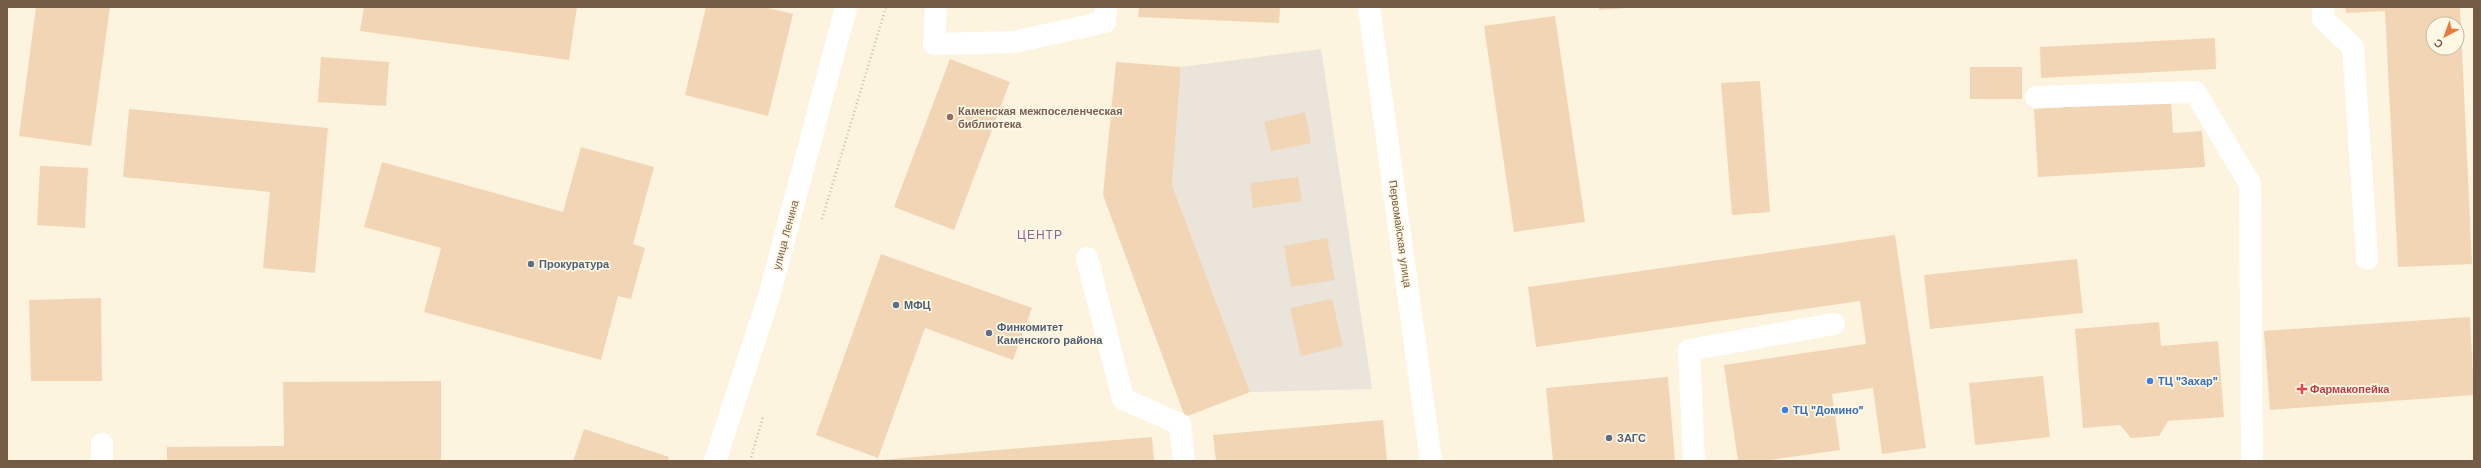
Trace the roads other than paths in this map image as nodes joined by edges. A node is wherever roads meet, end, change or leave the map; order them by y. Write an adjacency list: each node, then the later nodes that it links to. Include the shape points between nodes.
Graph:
1 (846, 7): 10 (street, улица Ленина, via 770,293)
2 (936, 7): 3 (street, via 934,44 1014,42 1105,22)
3 (1106, 7)
4 (1369, 7): 12 (street, Первомайская улица)
5 (2323, 7): 8 (street, via 2323,19 2353,47)
6 (2036, 97): 14 (street, via 2195,92 2250,184)
7 (1087, 258): 11 (street, via 1123,399 1180,424)
8 (2367, 259)
9 (1834, 324): 13 (street, via 1689,350)
10 (715, 461)
11 (1184, 461)
12 (1431, 461)
13 (1694, 461)
14 (2252, 461)

